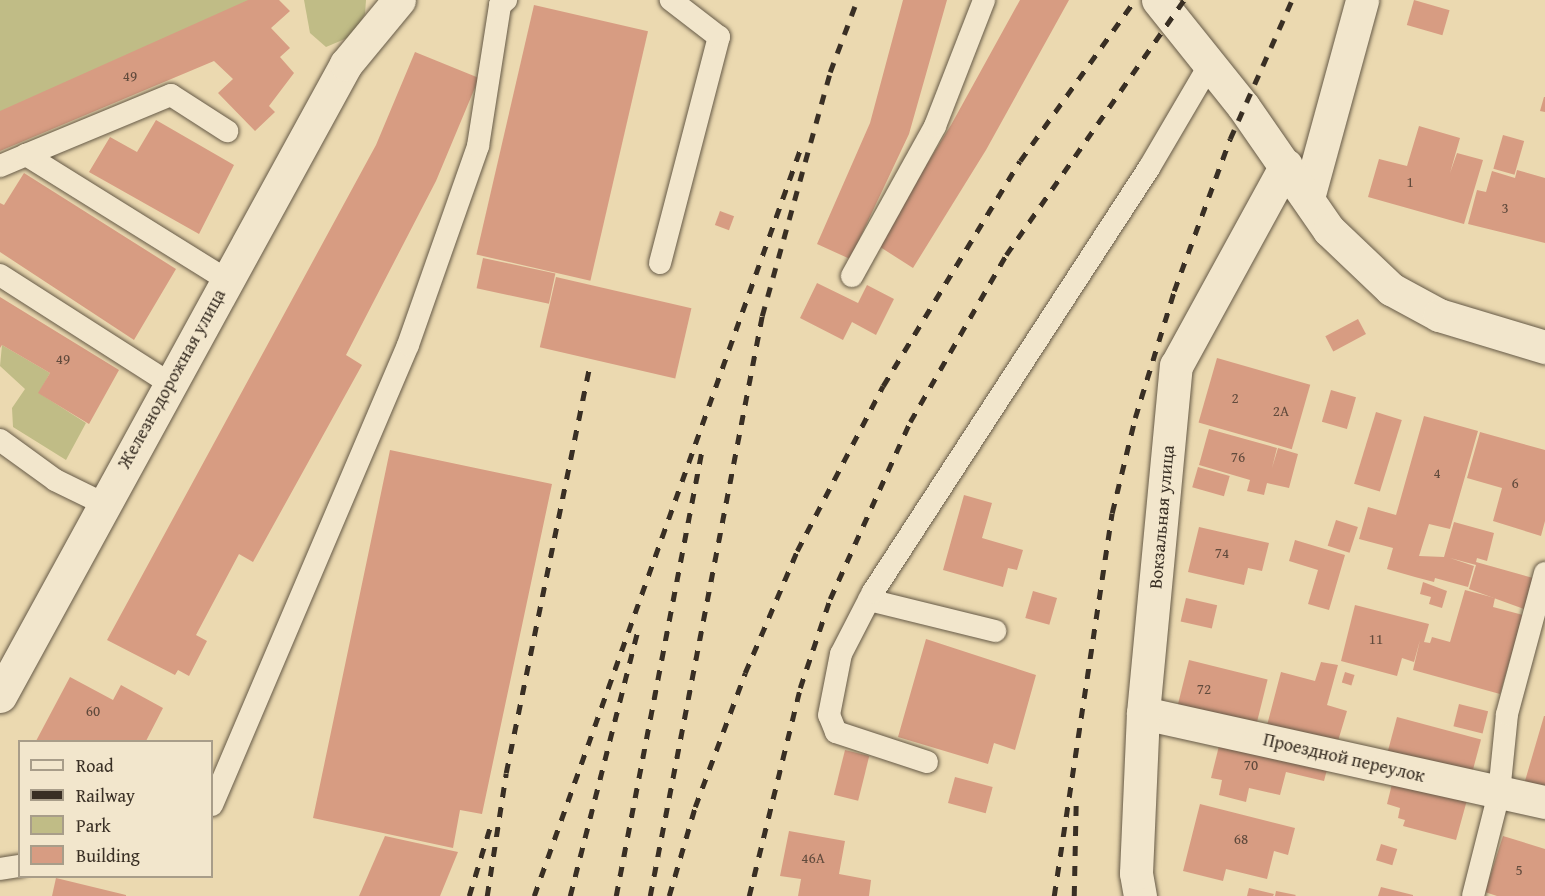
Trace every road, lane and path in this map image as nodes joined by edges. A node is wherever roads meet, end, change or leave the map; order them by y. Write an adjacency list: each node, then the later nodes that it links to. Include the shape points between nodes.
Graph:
1 (399, 0): 16 (street, Железнодорожная улица, via 346,64)
2 (506, 0): 29 (lane, via 500,4 478,146 408,345)
3 (671, 0): 13 (lane, via 719,37)
4 (984, 0): 15 (lane, via 935,126)
5 (1158, 0): 7 (street)
6 (1362, 0): 12 (street)
7 (1210, 64): 10 (street); 22 (lane, via 1149,168)
8 (227, 130): 9 (lane, via 171,94)
9 (26, 155): 11 (lane); 16 (lane)
10 (1286, 165): 12 (street); 25 (street, Вокзальная улица, via 1176,366)
11 (0, 166)
12 (1308, 198): 17 (street, via 1329,230 1391,289 1439,315)
13 (660, 263)
14 (0, 275): 18 (lane)
15 (852, 276)
16 (227, 280): 18 (street, Железнодорожная улица)
17 (1545, 347)
18 (170, 383): 20 (street, Железнодорожная улица)
19 (0, 440): 20 (lane, via 55,480)
20 (104, 504): 24 (street, Железнодорожная улица)
21 (1545, 573): 27 (lane, via 1507,714)
22 (868, 600): 23 (lane); 26 (lane, via 841,654 828,715 836,732)
23 (995, 631)
24 (0, 696)
25 (1143, 713): 27 (street, Проездной переулок); 32 (street, Вокзальная улица, via 1136,873)
26 (927, 762)
27 (1499, 793): 28 (street, Проездной переулок); 33 (lane)
28 (1545, 802)
29 (213, 803)
30 (18, 866): 31 (lane)
31 (0, 868)
32 (1140, 896)
33 (1473, 896)

